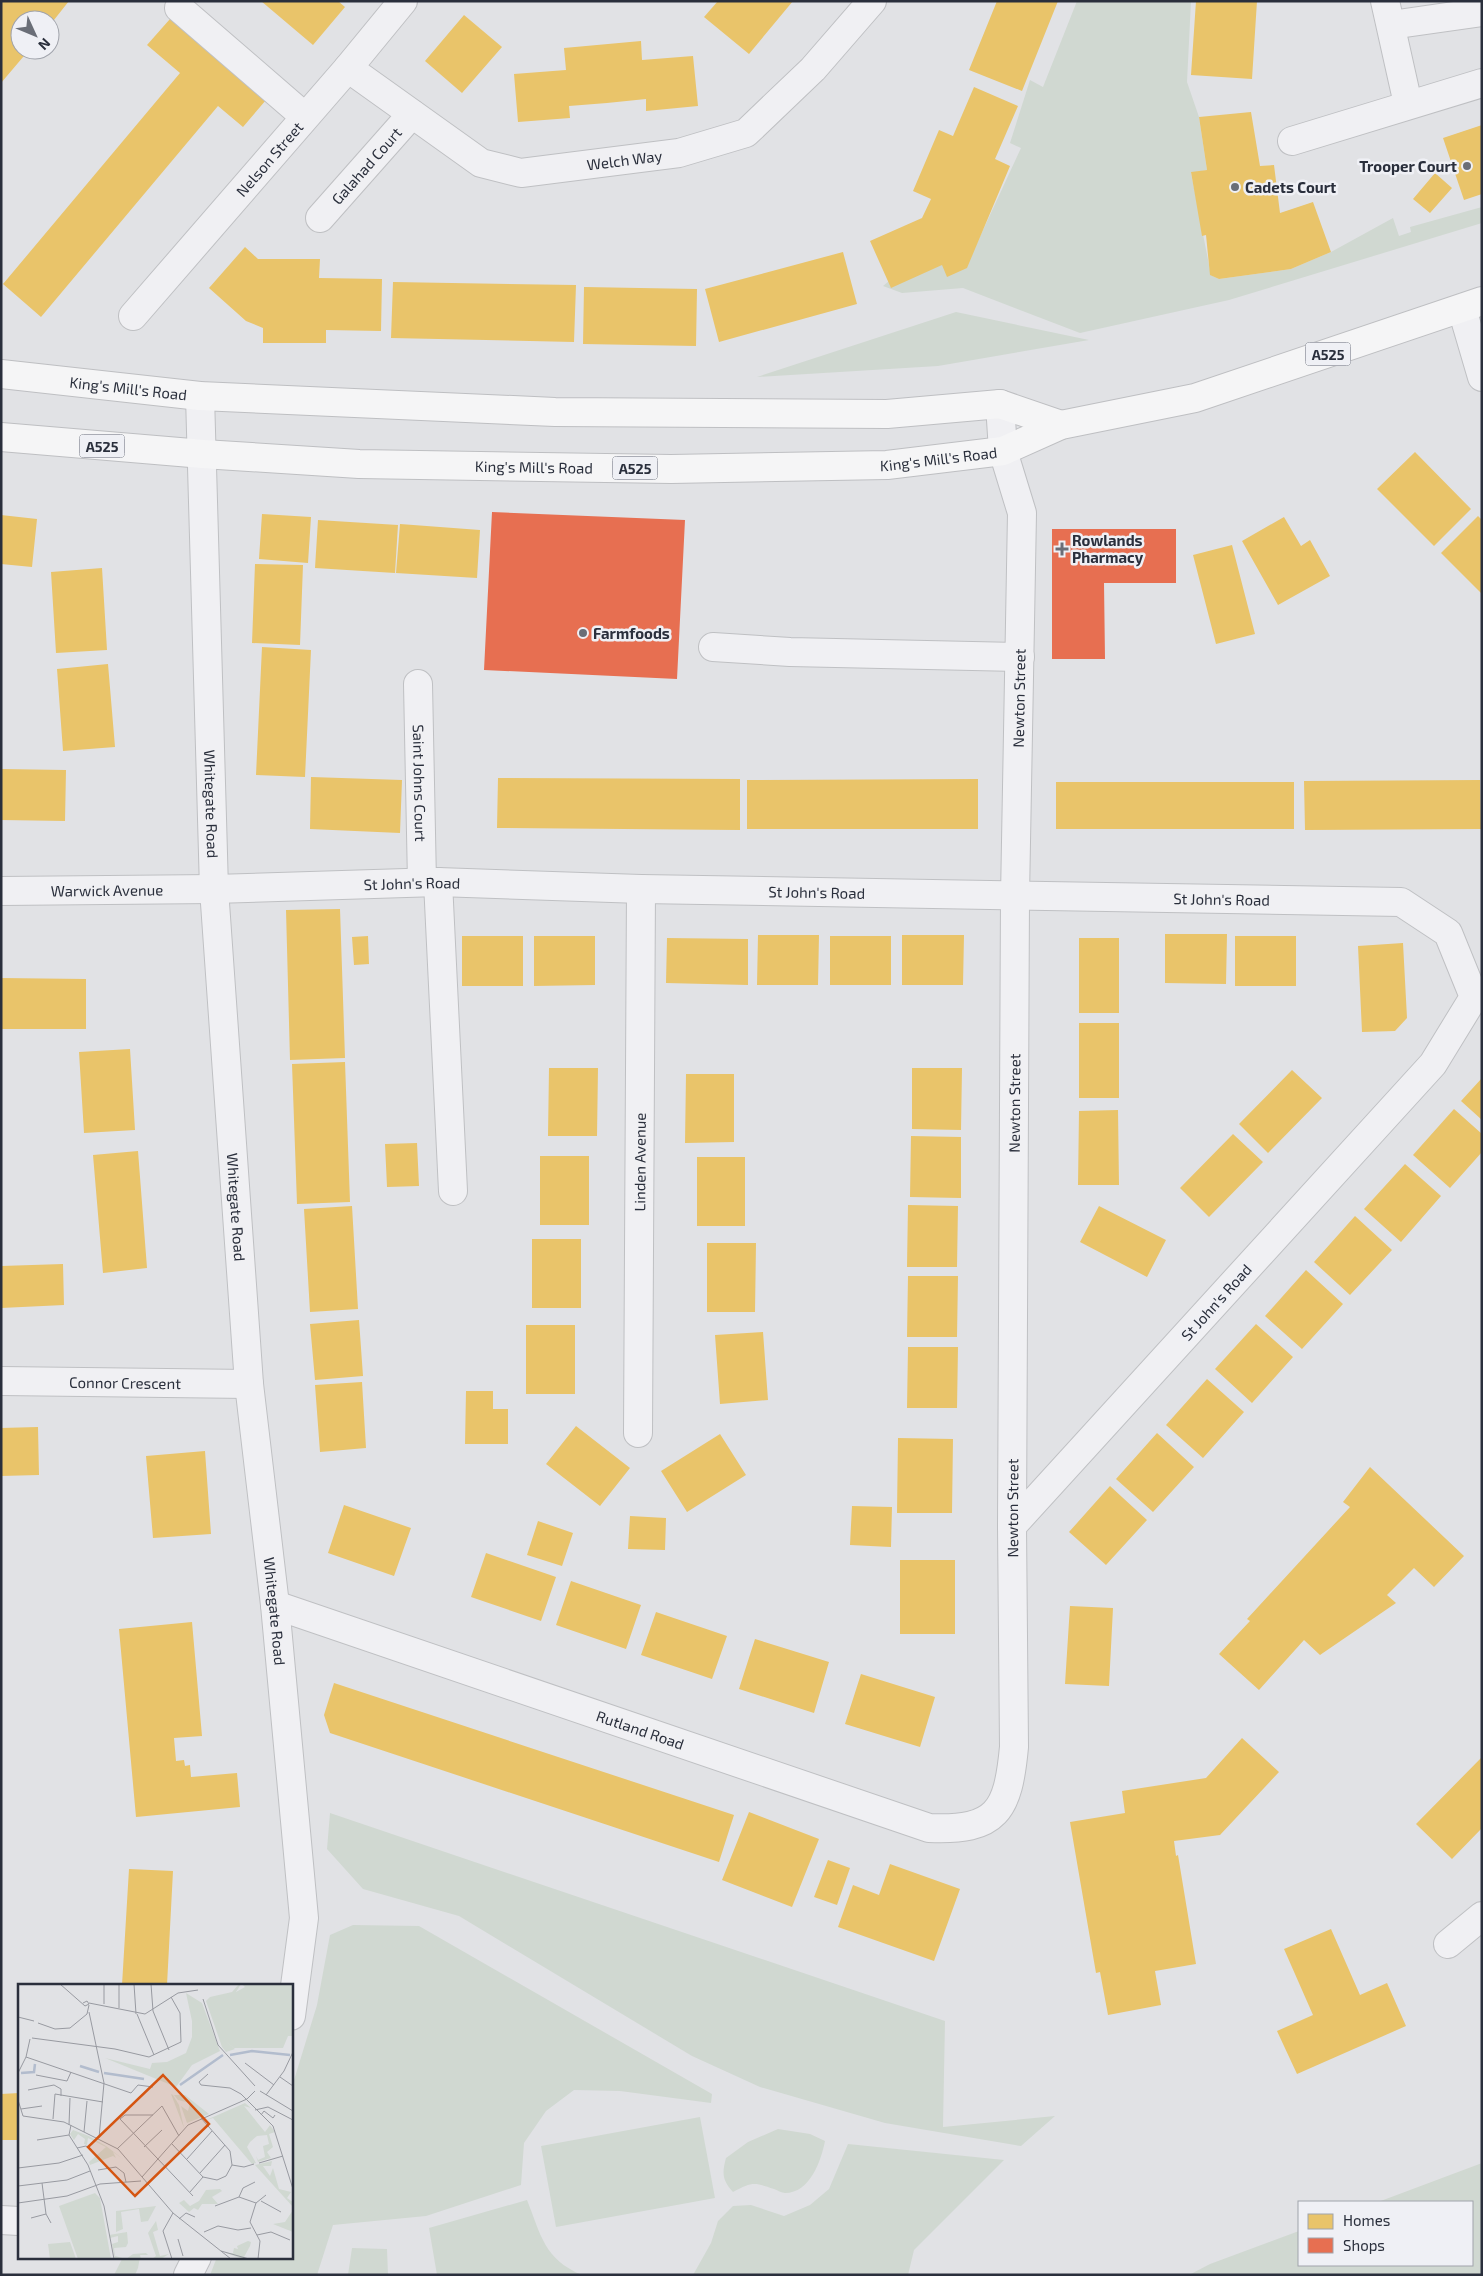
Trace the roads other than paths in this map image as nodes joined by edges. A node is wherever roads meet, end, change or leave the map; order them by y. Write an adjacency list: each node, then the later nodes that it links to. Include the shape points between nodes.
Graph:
1 (403, 1): 6 (street, Nelson Street)
2 (872, 1): 9 (street, Welch Way, via 812,69 746,133 679,153 521,174 482,163)
3 (179, 8): 10 (street)
4 (1482, 12): 5 (street)
5 (1388, 13): 8 (street)
6 (348, 68): 9 (street, Welch Way); 10 (street, Nelson Street)
7 (1482, 83): 8 (street)
8 (1408, 104): 11 (street)
9 (412, 114): 12 (street, Galahad Court)
10 (304, 116): 14 (street, Nelson Street)
11 (1292, 142)
12 (320, 218)
13 (1472, 305): 16 (street); 19 (main road, King's Mill's Road / A525, via 1194,398)
14 (133, 316)
15 (1, 374): 17 (main road, King's Mill's Road)
16 (1482, 377)
17 (200, 396): 18 (main road, King's Mill's Road, via 555,412 886,414); 22 (street, Whitegate Road)
18 (1000, 404): 19 (main road, King's Mill's Road); 21 (street, Newton Street)
19 (1061, 425): 21 (main road, King's Mill's Road / A525)
20 (1, 437): 22 (main road, King's Mill's Road / A525)
21 (1003, 451): 22 (main road, King's Mill's Road / A525, via 887,466 671,469 359,464); 24 (street, Newton Street, via 1022,512)
22 (203, 454): 27 (street, Whitegate Road)
23 (713, 647): 24 (street)
24 (1020, 657): 30 (street, Newton Street)
25 (418, 684): 26 (street, Saint Johns Court)
26 (430, 882): 27 (street, St John's Road); 28 (street, St John's Road); 31 (street, Saint Johns Court)
27 (214, 889): 29 (street, Warwick Avenue); 33 (street, Whitegate Road)
28 (641, 889): 30 (street, St John's Road); 34 (street, Linden Avenue)
29 (1, 891)
30 (1015, 897): 35 (street, Newton Street); 35 (street, St John's Road, via 1402,902 1448,933 1474,997 1433,1064)
31 (453, 1191)
32 (1, 1381): 33 (street, Connor Crescent)
33 (249, 1384): 36 (street, Whitegate Road)
34 (638, 1433)
35 (1012, 1526): 37 (street, Newton Street, via 1014,1748 1011,1779)
36 (274, 1605): 37 (street, Rutland Road, via 929,1828 954,1829 981,1824); 40 (street, Whitegate Road, via 304,1918)
37 (1002, 1805)
38 (1482, 1916): 39 (street)
39 (1448, 1944)
40 (292, 2008)
41 (1, 2220): 42 (street)
42 (18, 2221)
43 (196, 2258): 44 (street)
44 (188, 2275)

